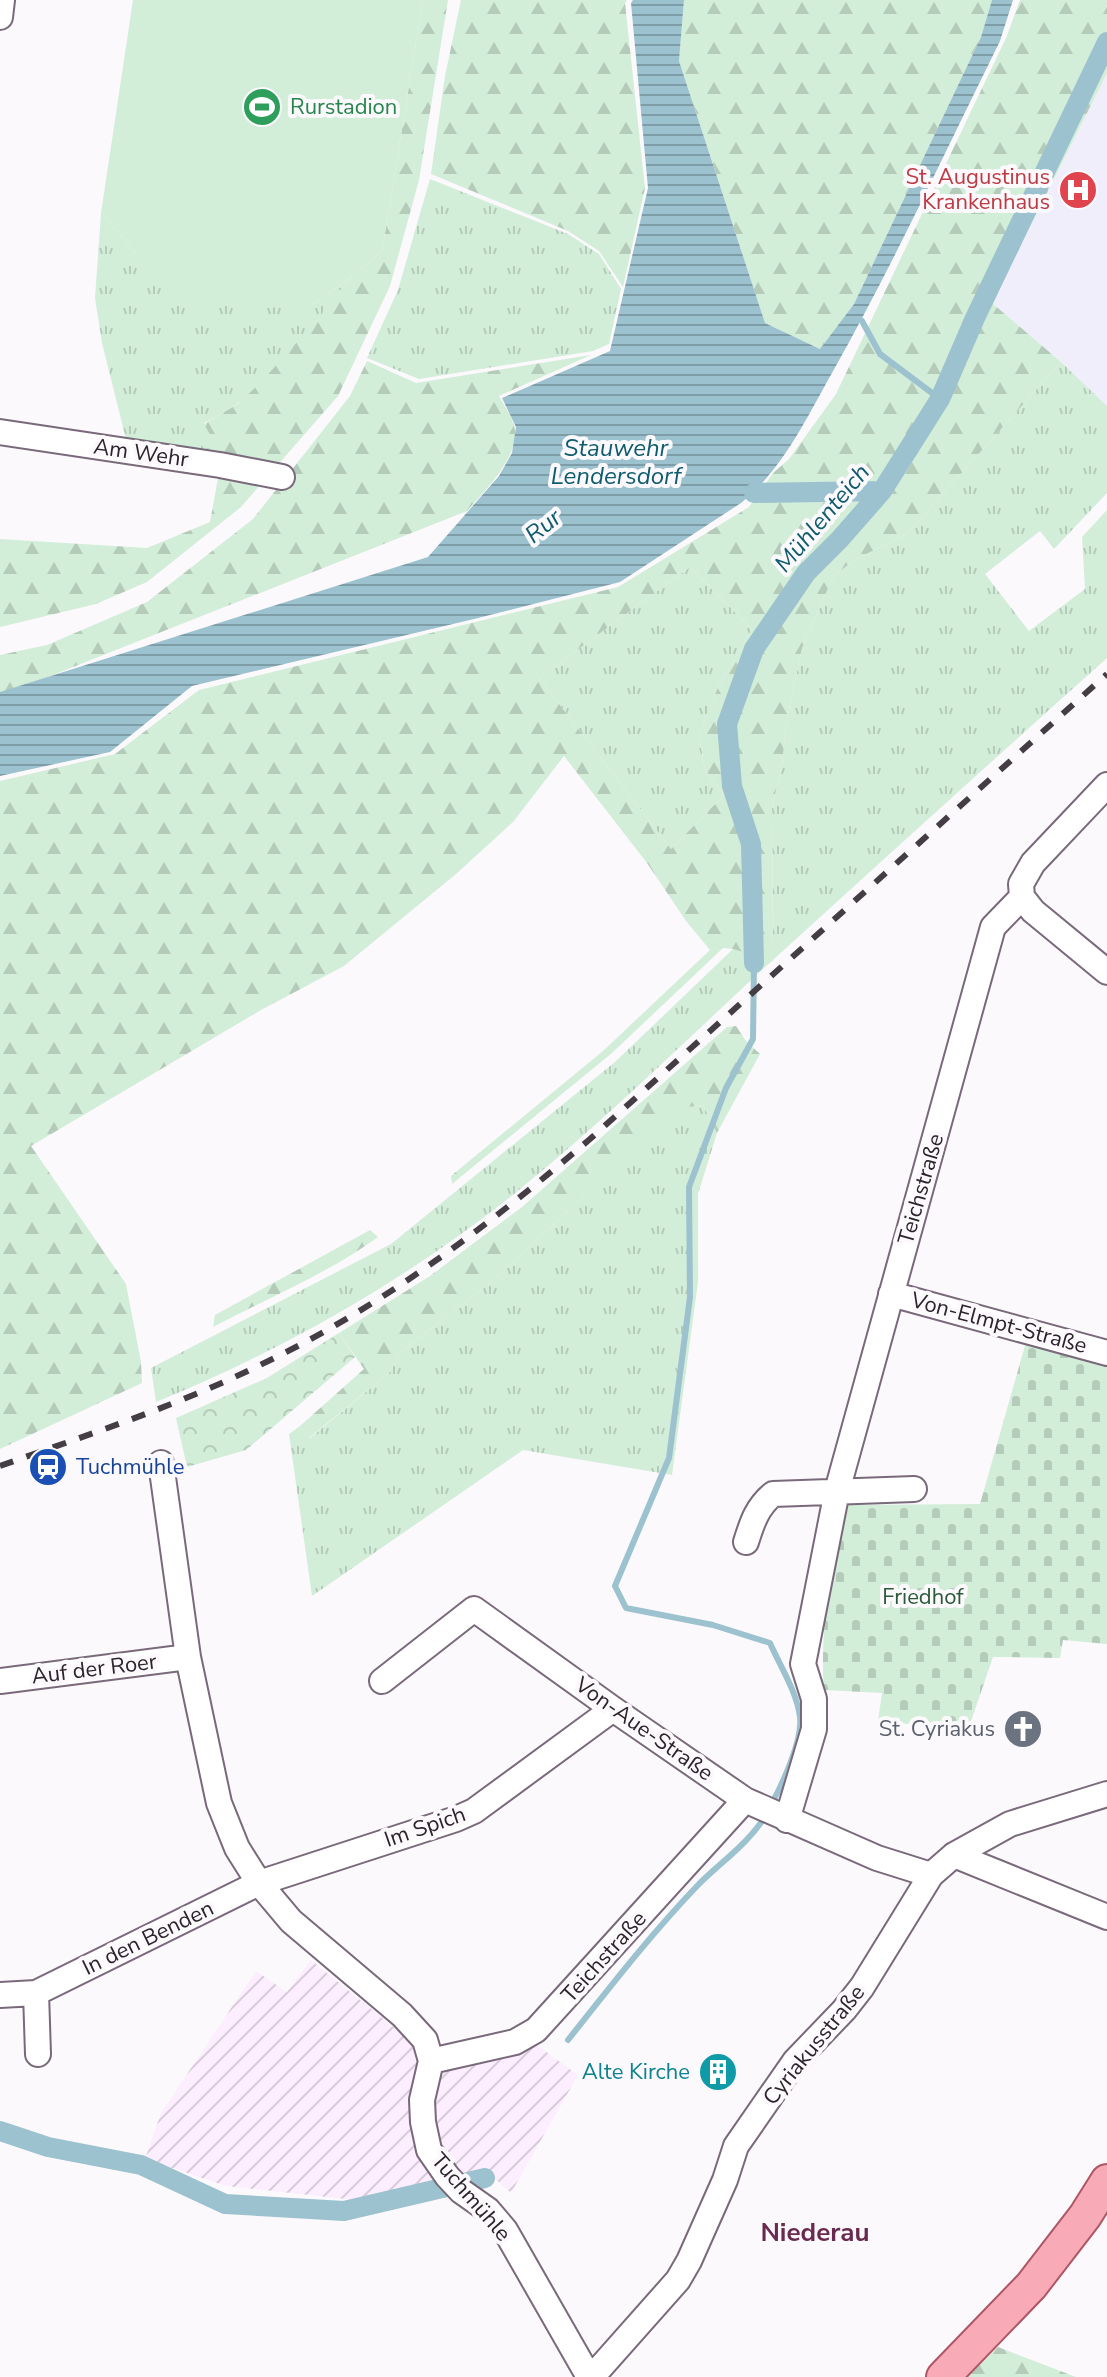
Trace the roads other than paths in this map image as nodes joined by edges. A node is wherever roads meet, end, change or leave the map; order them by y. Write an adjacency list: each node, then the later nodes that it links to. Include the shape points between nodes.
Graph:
1 (2, 0): 2 (street)
2 (0, 17)
3 (0, 432): 4 (street, Am Wehr)
4 (282, 477)
5 (1107, 785): 6 (street, via 1033,863 1021,884)
6 (1022, 897): 7 (street); 8 (street, Teichstraße, via 993,927)
7 (1107, 972)
8 (891, 1294): 9 (street, Von-Elmpt-Straße); 12 (street, Teichstraße)
9 (1107, 1353)
10 (161, 1463): 14 (street)
11 (914, 1489): 12 (street)
12 (837, 1491): 13 (street, via 773,1494 763,1502); 19 (street, Teichstraße, via 803,1664 814,1699 814,1729)
13 (746, 1542)
14 (188, 1657): 15 (street, Auf der Roer); 22 (street, via 219,1803 237,1848)
15 (0, 1681)
16 (382, 1681): 17 (street, Von-Aue-Straße, via 474,1609)
17 (613, 1709): 19 (street, Von-Aue-Straße); 22 (street, Im Spich, via 474,1811)
18 (1107, 1794): 20 (street, Cyriakusstraße, via 1010,1824)
19 (767, 1810): 21 (street, Von-Aue-Straße, via 877,1858); 27 (street, Teichstraße, via 536,2030 515,2042)
20 (954, 1855): 21 (street, Cyriakusstraße); 23 (street)
21 (931, 1875): 29 (street, Cyriakusstraße, via 862,1987 795,2061 736,2146 678,2280)
22 (259, 1883): 24 (street, In den Benden); 27 (street, via 291,1921 402,2015 425,2040)
23 (1107, 1917)
24 (36, 1993): 25 (street, In den Benden); 26 (street)
25 (0, 1995)
26 (38, 2054)
27 (431, 2061): 29 (street, Tuchmühle, via 422,2100 429,2150 454,2183 505,2230)
28 (1107, 2181): 30 (main road, via 1031,2286)
29 (591, 2377)
30 (943, 2377)

